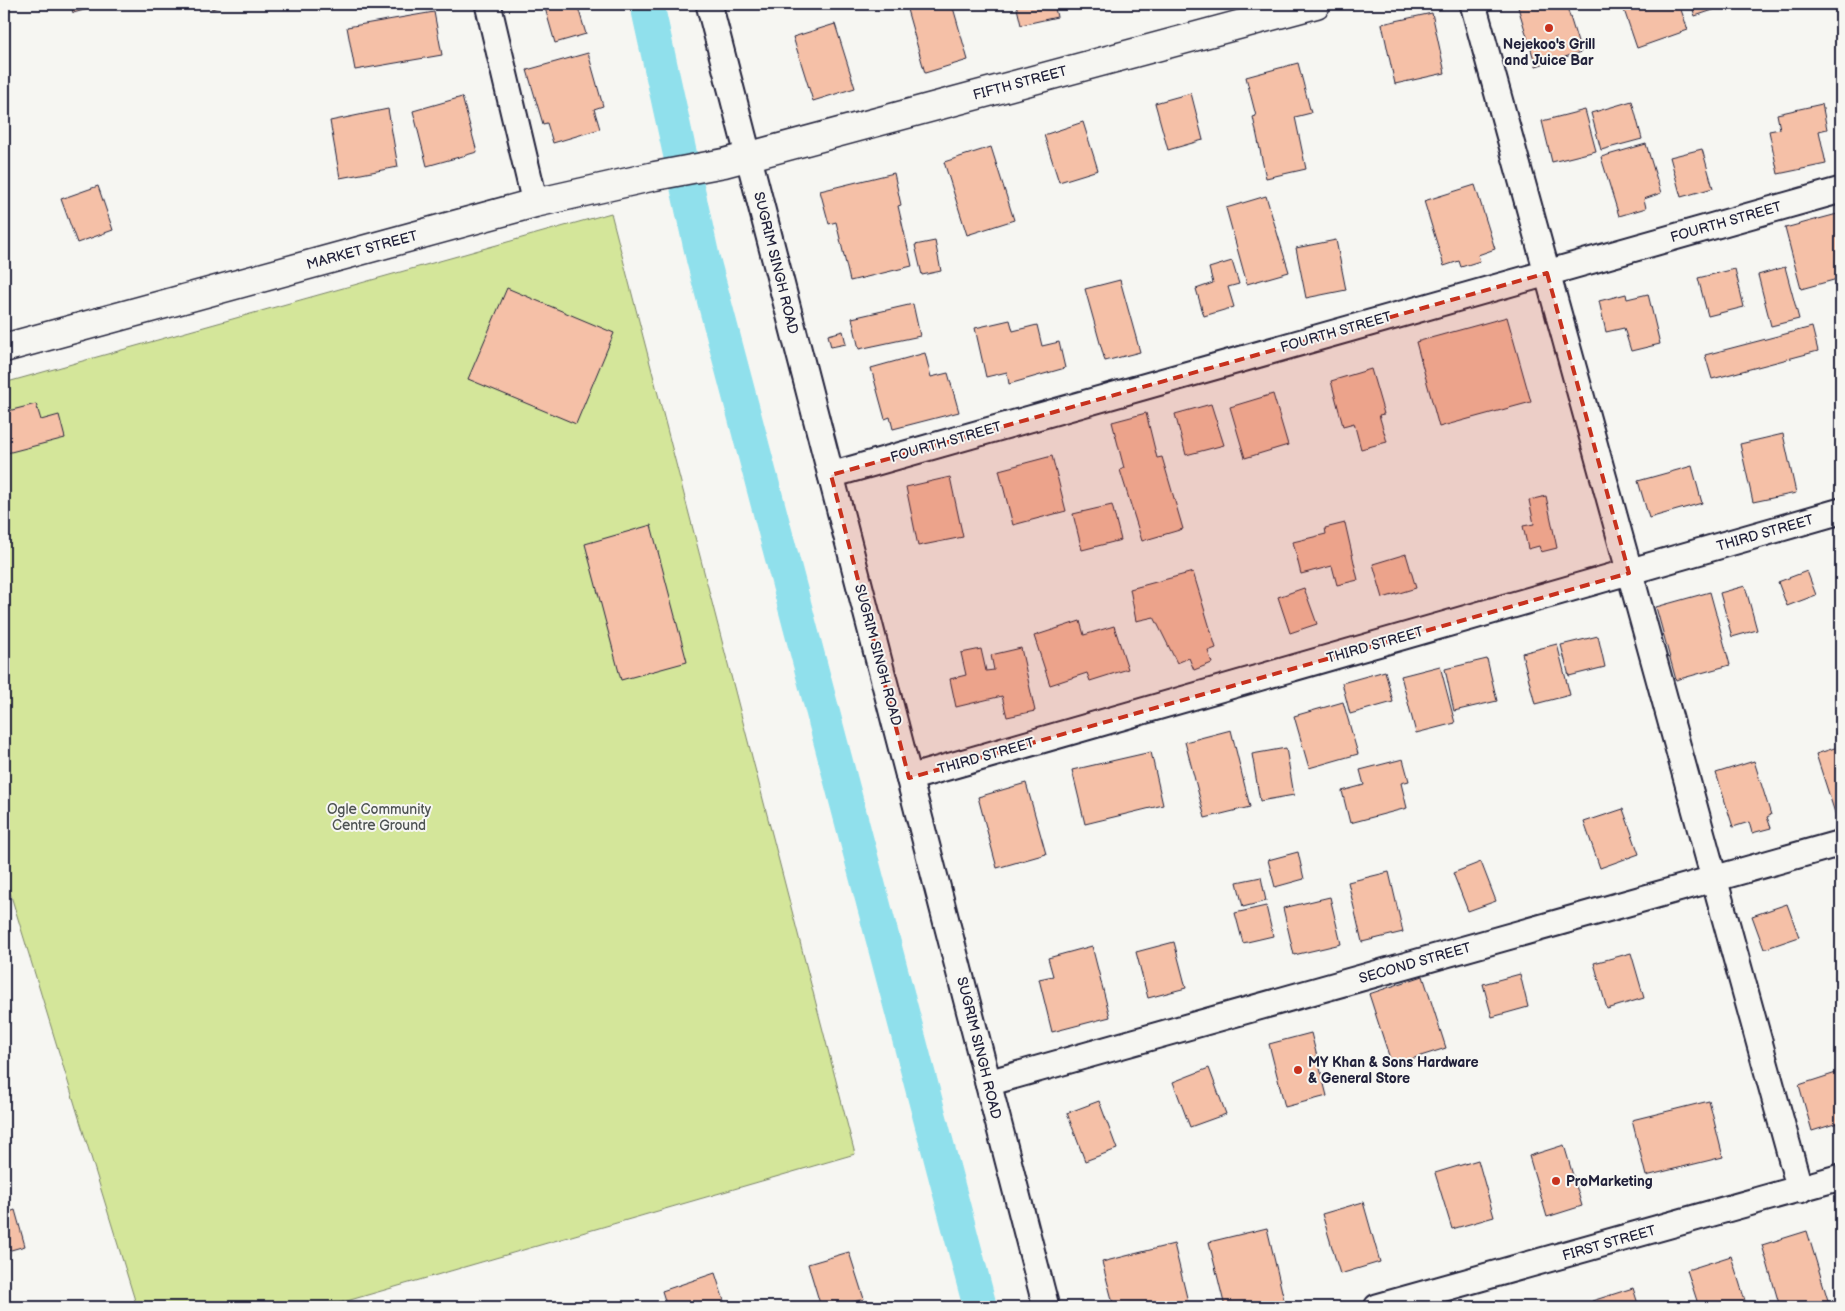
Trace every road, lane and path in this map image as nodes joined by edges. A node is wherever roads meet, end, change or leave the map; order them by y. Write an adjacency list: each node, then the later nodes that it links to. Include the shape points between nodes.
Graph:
1 (488, 4): 7 (street)
2 (709, 4): 5 (street, SUGRIM SINGH ROAD)
3 (1316, 4): 5 (street, FIFTH STREET)
4 (1473, 4): 8 (street)
5 (736, 160): 7 (street, MARKET STREET); 10 (street, SUGRIM SINGH ROAD)
6 (1841, 190): 8 (street, FOURTH STREET)
7 (535, 203): 9 (street, MARKET STREET)
8 (1547, 273): 10 (street, FOURTH STREET); 12 (street)
9 (4, 348)
10 (831, 475): 13 (street, SUGRIM SINGH ROAD)
11 (1841, 511): 12 (street, THIRD STREET)
12 (1629, 572): 13 (street, THIRD STREET); 15 (street)
13 (910, 778): 16 (street, SUGRIM SINGH ROAD)
14 (1841, 843): 15 (street, SECOND STREET)
15 (1714, 879): 16 (street, SECOND STREET); 18 (street)
16 (988, 1083): 19 (street, SUGRIM SINGH ROAD)
17 (1841, 1178): 18 (street, FIRST STREET)
18 (1800, 1190): 20 (street, FIRST STREET)
19 (1046, 1307)
20 (1377, 1307)

